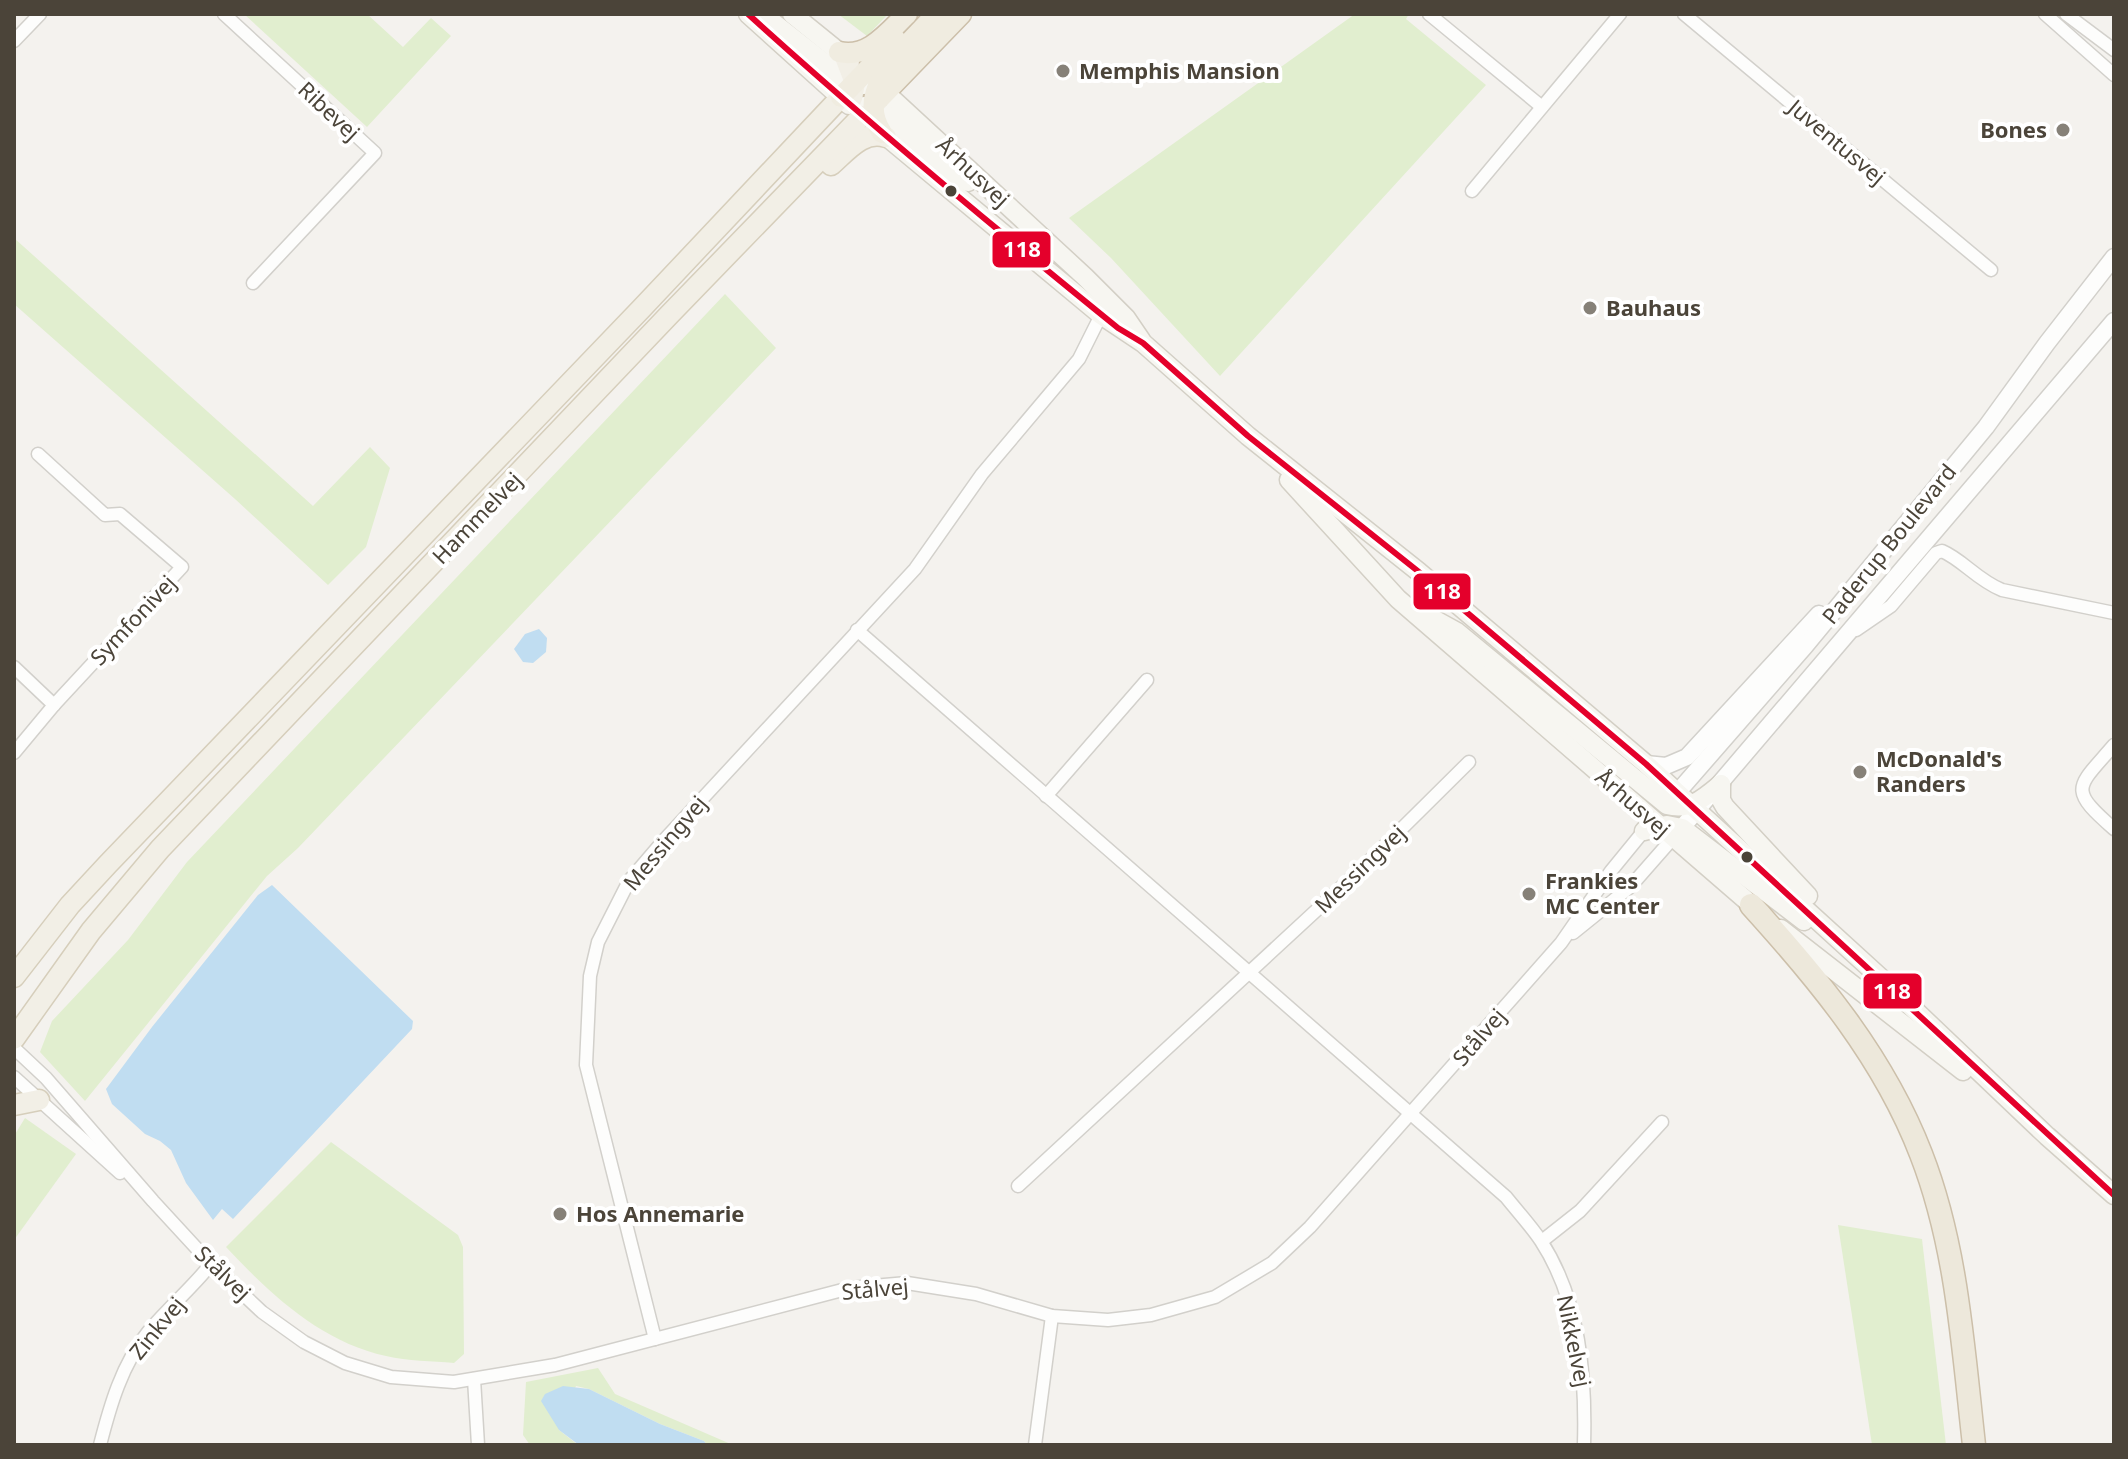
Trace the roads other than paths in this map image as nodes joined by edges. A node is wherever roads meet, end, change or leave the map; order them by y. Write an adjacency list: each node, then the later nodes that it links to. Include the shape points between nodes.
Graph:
1 (40, 14): 15 (street)
2 (224, 14): 25 (street, Ribevej, via 375,153)
3 (748, 14): 19 (main road)
4 (762, 14): 19 (main road, via 844,78)
5 (792, 14): 17 (main road)
6 (907, 14): 17 (highway, via 868,49)
7 (922, 14): 19 (highway, Hammelvej)
8 (936, 14): 19 (highway)
9 (961, 14): 19 (highway, Hammelvej, via 901,77)
10 (1429, 14): 20 (street)
11 (1620, 14): 20 (street)
12 (1684, 14): 24 (street, Juventusvej)
13 (2045, 14): 18 (street)
14 (2066, 14): 16 (street)
15 (14, 41)
16 (2114, 50)
17 (842, 54): 19 (main road)
18 (2114, 75)
19 (859, 97): 21 (highway); 26 (main road, Hammelvej); 29 (main road, Århusvej, via 1085,277); 54 (main road, Hammelvej, via 641,309 108,864)
20 (1542, 107): 22 (street)
21 (884, 135): 26 (main road, via 858,141); 27 (main road, Århusvej)
22 (1472, 191)
23 (2114, 257): 32 (street, Paderup Boulevard, via 1986,427)
24 (1991, 270)
25 (253, 283)
26 (669, 315): 56 (main road, Hammelvej, via 160,849 91,931)
27 (1101, 315): 29 (main road, Århusvej); 35 (street, Messingvej, via 1079,359 982,474 915,569)
28 (2114, 321): 36 (street, Paderup Boulevard)
29 (1143, 343): 30 (main road, Århusvej)
30 (1248, 436): 33 (main road, Århusvej); 43 (main road, Århusvej)
31 (38, 454): 39 (street, Symfonivej, via 105,515 120,514 182,567)
32 (1910, 516): 43 (street, via 1687,757 1666,766); 46 (street, Paderup Boulevard)
33 (1398, 599): 46 (main road, via 1457,632); 48 (main road, Århusvej)
34 (2114, 613): 36 (street, via 2002,590 1942,551 1891,606)
35 (857, 630): 45 (street); 70 (street, Messingvej, via 643,864 598,942 590,976 586,1065)
36 (1846, 637): 44 (street, Paderup Boulevard)
37 (14, 667): 39 (street)
38 (1147, 680): 45 (street)
39 (54, 705): 41 (street, Symfonivej)
40 (2114, 745): 49 (street, via 2087,775 2081,790 2089,807)
41 (14, 753)
42 (1469, 762): 53 (street, Messingvej)
43 (1646, 764): 46 (main road, Århusvej)
44 (1721, 784): 47 (main road); 55 (main road, via 1725,807)
45 (1046, 796): 53 (street)
46 (1672, 799): 47 (main road, Århusvej); 48 (street, Paderup Boulevard)
47 (1695, 808): 50 (street); 55 (main road, Århusvej)
48 (1652, 826): 50 (main road, Århusvej); 52 (street, Stålvej, via 1611,871)
49 (2114, 829)
50 (1677, 833): 51 (main road, Århusvej); 52 (street, Stålvej, via 1630,887); 55 (main road)
51 (1751, 905): 63 (main road, Århusvej); 76 (highway, via 1857,1033 1921,1153 1948,1247)
52 (1561, 943): 61 (street, Stålvej)
53 (1248, 973): 61 (street); 64 (street, Messingvej)
54 (14, 977)
55 (1883, 980): 63 (main road, Århusvej)
56 (14, 1039)
57 (14, 1048): 66 (street, Stålvej)
58 (14, 1077): 59 (street, Stålvej)
59 (39, 1100): 60 (main road); 66 (street, Stålvej)
60 (14, 1105)
61 (1411, 1116): 67 (street, Nikkelvej, via 1506,1197); 69 (street, Stålvej, via 1272,1263 1215,1297 1151,1315 1108,1320)
62 (1662, 1122): 67 (street, via 1580,1211)
63 (2047, 1136): 65 (main road, Århusvej)
64 (1018, 1186)
65 (2114, 1195)
66 (153, 1201): 68 (street, Stålvej)
67 (1542, 1241): 75 (street, Nikkelvej, via 1565,1289 1577,1332 1586,1393)
68 (211, 1264): 71 (street, Stålvej, via 262,1312 345,1363 391,1377); 72 (street, Zinkvej, via 146,1334 112,1400)
69 (1052, 1316): 70 (street, Stålvej, via 976,1294 907,1283 850,1288); 74 (street)
70 (655, 1339): 71 (street, Stålvej)
71 (474, 1379): 73 (street)
72 (100, 1445)
73 (478, 1445)
74 (1035, 1445)
75 (1584, 1445)
76 (1974, 1445)

